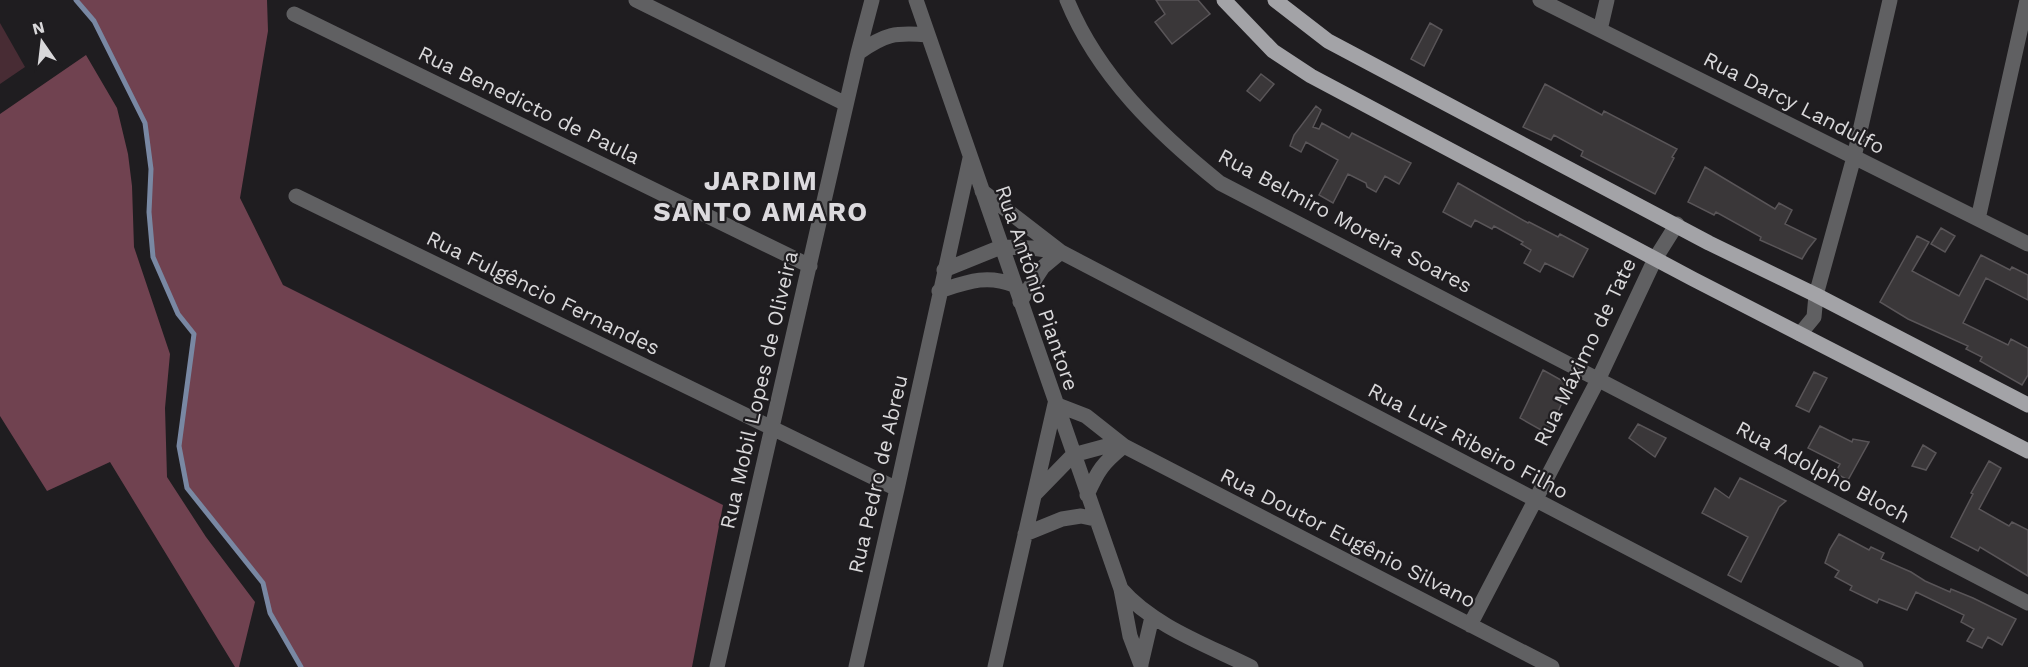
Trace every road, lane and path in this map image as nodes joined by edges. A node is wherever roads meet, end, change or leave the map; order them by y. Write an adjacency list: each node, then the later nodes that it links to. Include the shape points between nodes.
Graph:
1 (636, 0): 15 (street)
2 (872, 0): 14 (street, Rua Mobil Lopes de Oliveira)
3 (916, 0): 13 (street, Rua Antônio Piantore)
4 (1067, 0): 33 (street, Rua Belmiro Moreira Soares, via 1102,65 1136,107 1177,149 1220,183)
5 (1224, 0): 25 (main road, via 1273,51 1311,76)
6 (1275, 0): 21 (main road, via 1328,40)
7 (1540, 0): 12 (street, Rua Darcy Landulfo)
8 (1607, 0): 12 (street)
9 (1890, 0): 17 (street)
10 (2027, 0): 20 (street)
11 (294, 14): 26 (street, Rua Benedicto de Paula)
12 (1600, 30): 17 (street, Rua Darcy Landulfo)
13 (928, 35): 14 (street, via 903,32 878,39); 16 (street, Rua Antônio Piantore)
14 (858, 53): 15 (street, Rua Mobil Lopes de Oliveira)
15 (846, 104): 26 (street, Rua Mobil Lopes de Oliveira)
16 (970, 157): 18 (street, Rua Antônio Piantore); 27 (street, Rua Pedro de Abreu)
17 (1854, 157): 20 (street, Rua Darcy Landulfo); 30 (street)
18 (981, 190): 23 (street, Rua Antônio Piantore); 24 (street, Rua Luiz Ribeiro Filho)
19 (296, 196): 36 (street, Rua Fulgêncio Fernandes)
20 (1978, 219): 22 (street, Rua Darcy Landulfo)
21 (1677, 224): 25 (street, Rua Máximo de Tate); 30 (main road)
22 (2028, 244)
23 (1001, 247): 24 (street, Rua Luiz Ribeiro Filho); 27 (street); 28 (street, Rua Antônio Piantore)
24 (1060, 252): 31 (street, via 1042,267); 43 (street, Rua Luiz Ribeiro Filho)
25 (1655, 258): 32 (main road); 33 (street, Rua Máximo de Tate)
26 (810, 266): 36 (street, Rua Mobil Lopes de Oliveira)
27 (944, 270): 29 (street, Rua Pedro de Abreu)
28 (1014, 285): 29 (street, via 999,279 976,280); 31 (street, Rua Antônio Piantore)
29 (939, 291): 40 (street, Rua Pedro de Abreu)
30 (1816, 295): 32 (street, via 1814,317); 35 (main road)
31 (1020, 302): 34 (street, Rua Antônio Piantore)
32 (1800, 334): 38 (main road)
33 (1599, 378): 43 (street, Rua Máximo de Tate); 47 (street, Rua Adolpho Bloch)
34 (1055, 404): 37 (street, Rua Doutor Eugênio Silvano, via 1086,416); 39 (street, Rua Antônio Piantore); 42 (street)
35 (2028, 405)
36 (771, 428): 40 (street, Rua Fulgêncio Fernandes); 51 (street, Rua Mobil Lopes de Oliveira)
37 (1124, 446): 39 (street, via 1110,445); 41 (street, via 1097,472); 49 (street, Rua Doutor Eugênio Silvano)
38 (2028, 451)
39 (1073, 455): 41 (street, Rua Antônio Piantore); 42 (street)
40 (897, 489): 52 (street, Rua Pedro de Abreu)
41 (1087, 495): 44 (street, Rua Antônio Piantore)
42 (1034, 496): 45 (street)
43 (1535, 500): 49 (street, Rua Máximo de Tate); 56 (street, Rua Luiz Ribeiro Filho)
44 (1095, 519): 45 (street, via 1062,519); 46 (street, Rua Antônio Piantore)
45 (1025, 534): 53 (street)
46 (1121, 589): 48 (street, Rua Antônio Piantore); 50 (street, Rua Antônio Piantore)
47 (2028, 603)
48 (1152, 617): 50 (street); 54 (street, Rua Antônio Piantore)
49 (1470, 625): 55 (street, Rua Doutor Eugênio Silvano)
50 (1140, 666)
51 (717, 667)
52 (856, 667)
53 (995, 667)
54 (1251, 667)
55 (1552, 667)
56 (1856, 667)

